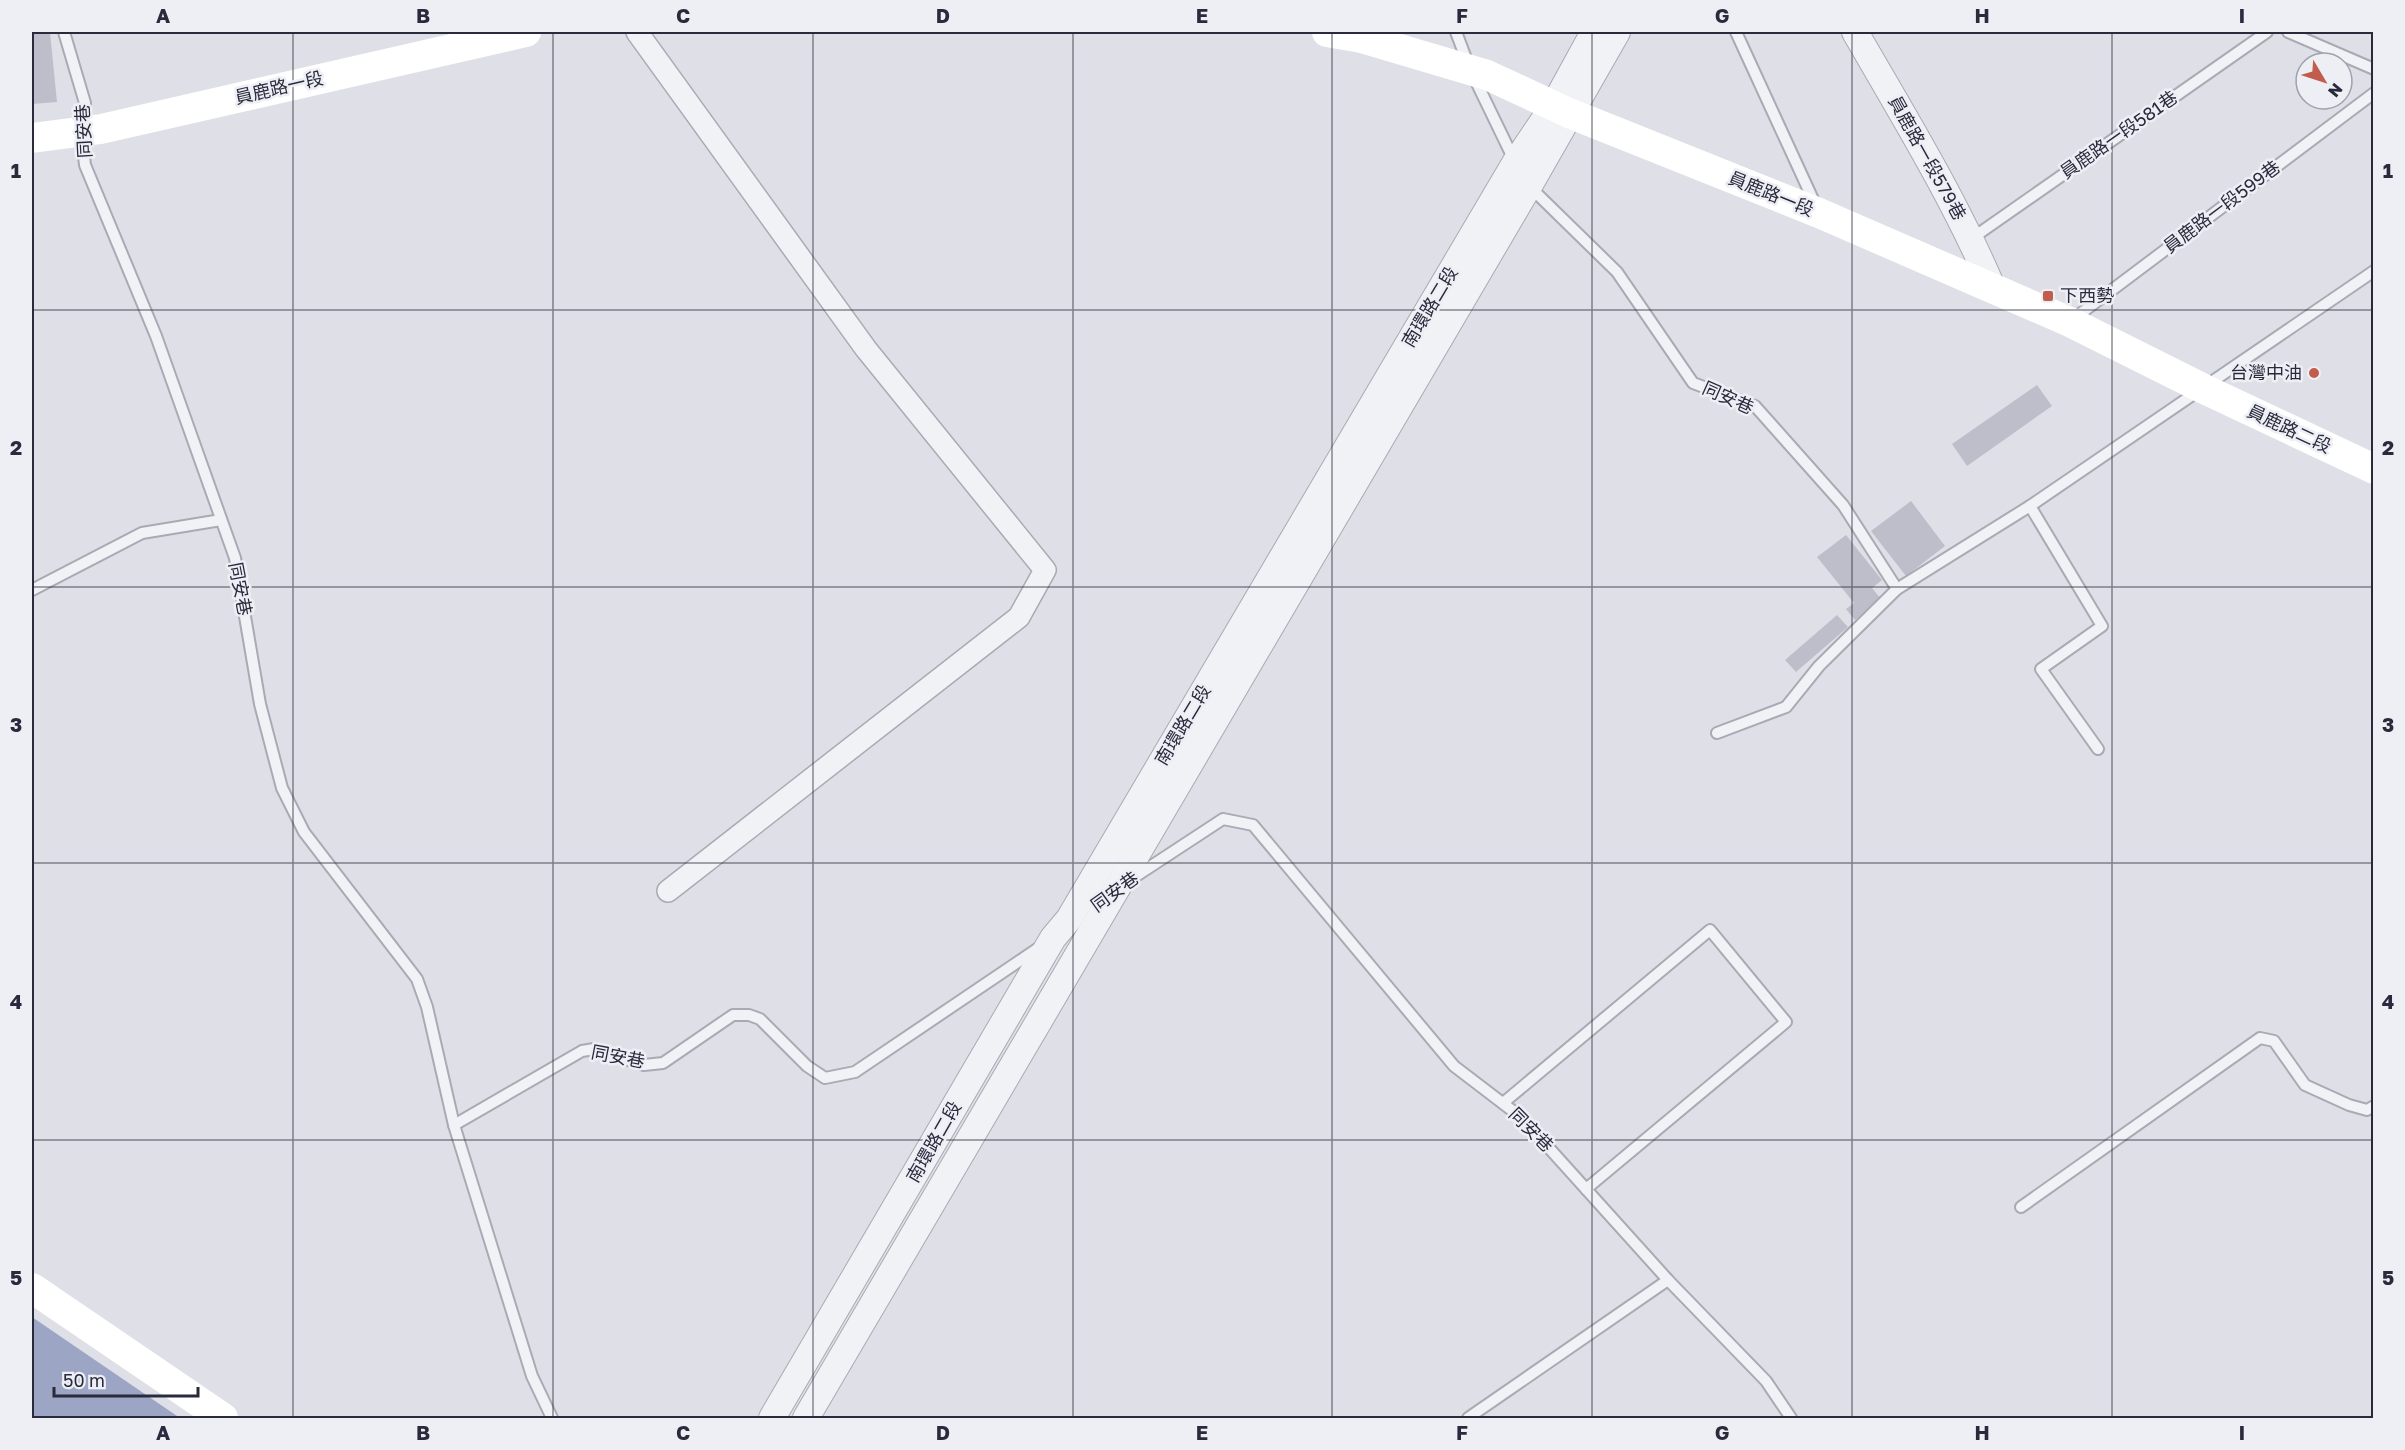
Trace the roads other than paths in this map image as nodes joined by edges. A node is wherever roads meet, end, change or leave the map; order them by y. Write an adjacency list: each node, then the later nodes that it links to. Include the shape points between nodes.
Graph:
1 (64, 32): 16 (lane, 同安巷, via 85,103)
2 (526, 32): 16 (main road, 員鹿路一段)
3 (637, 32): 34 (street, via 866,349 1045,570 1019,617)
4 (1327, 32): 12 (main road, 員鹿路一段)
5 (1456, 32): 12 (lane)
6 (1594, 32): 15 (street, 南環路二段)
7 (1617, 32): 15 (street, 南環路二段)
8 (1736, 32): 20 (lane)
9 (1855, 32): 21 (street, 員鹿路一段579巷)
10 (2267, 32): 21 (lane, 員鹿路一段581巷)
11 (2288, 32): 13 (lane)
12 (1470, 69): 15 (main road, 員鹿路一段); 18 (lane)
13 (2373, 69)
14 (2373, 93): 24 (lane, 員鹿路一段599巷)
15 (1561, 109): 18 (street, 南環路二段); 19 (street, 南環路二段); 20 (main road, 員鹿路一段)
16 (81, 132): 17 (main road, 員鹿路一段); 28 (lane, 同安巷, via 85,165 156,336)
17 (32, 138)
18 (1515, 163): 35 (street, 南環路二段, via 1069,919)
19 (1529, 186): 29 (lane, 同安巷, via 1617,272 1693,383 1755,406 1843,505); 33 (street, 南環路二段)
20 (1819, 213): 23 (main road, 員鹿路一段)
21 (1971, 239): 23 (street, 員鹿路一段579巷)
22 (2373, 271): 25 (lane)
23 (1992, 287): 24 (main road, 員鹿路一段)
24 (2070, 322): 25 (main road, 員鹿路一段)
25 (2204, 388): 26 (main road, 員鹿路二段); 27 (lane)
26 (2373, 469)
27 (2030, 506): 29 (lane); 32 (lane, via 2102,626 2041,669)
28 (221, 520): 30 (lane, via 142,533); 38 (lane, 同安巷, via 235,558 260,704 282,788 304,832 417,979 427,1006)
29 (1897, 589): 31 (lane, via 1819,666 1786,707)
30 (32, 590)
31 (1717, 733)
32 (2098, 749)
33 (1115, 890): 35 (lane, 同安巷); 36 (lane, 同安巷, via 1223,819 1253,825 1454,1066); 46 (street, 南環路二段)
34 (668, 891)
35 (1053, 938): 38 (lane, 同安巷, via 855,1072 825,1078 807,1066 760,1019 733,1015 663,1063 644,1065 594,1049 582,1051); 45 (street, 南環路二段)
36 (1503, 1103): 39 (lane, 同安巷, via 1522,1118); 39 (lane, via 1710,930 1786,1022)
37 (2373, 1106): 40 (lane, via 2367,1110 2349,1105 2305,1085 2274,1041 2260,1038)
38 (454, 1125): 44 (lane, 同安巷, via 532,1376)
39 (1586, 1189): 41 (lane, 同安巷)
40 (2021, 1207)
41 (1668, 1280): 47 (lane); 48 (lane, 同安巷, via 1766,1381)
42 (32, 1288): 43 (main road)
43 (223, 1419)
44 (552, 1419)
45 (772, 1419)
46 (806, 1419)
47 (1468, 1419)
48 (1791, 1419)

